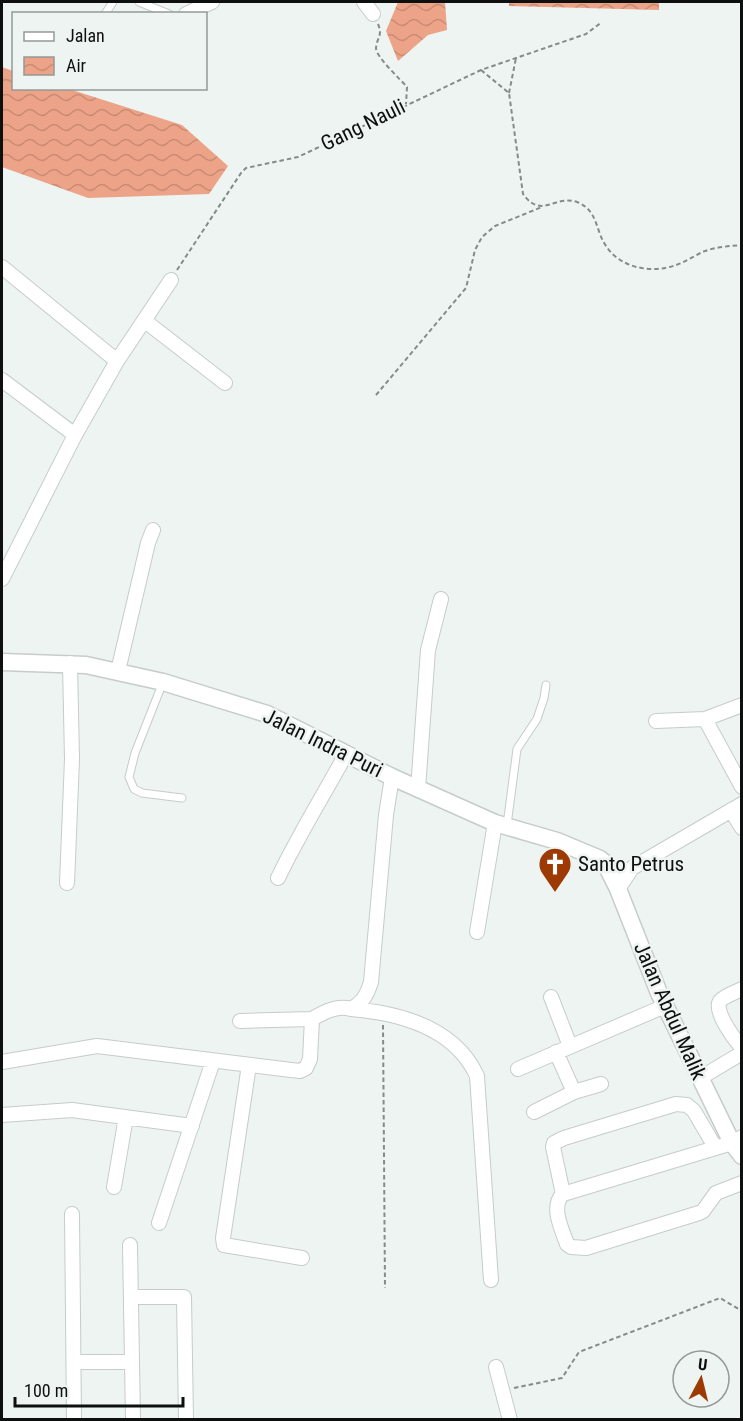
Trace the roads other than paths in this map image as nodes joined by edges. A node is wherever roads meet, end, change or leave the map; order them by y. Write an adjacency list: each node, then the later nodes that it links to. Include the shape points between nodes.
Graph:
1 (139, 2): 4 (lane)
2 (212, 2): 5 (street)
3 (364, 2): 6 (street)
4 (164, 12)
5 (190, 12)
6 (373, 14)
7 (2, 267): 10 (street)
8 (171, 280): 9 (street)
9 (144, 321): 10 (street); 12 (street)
10 (117, 361): 13 (street)
11 (2, 380): 13 (street)
12 (225, 383)
13 (75, 435): 15 (street)
14 (153, 530): 19 (street)
15 (2, 579)
16 (441, 598): 28 (street, via 428,650)
17 (2, 662): 18 (street, Jalan Indra Puri)
18 (70, 663): 19 (street, Jalan Indra Puri); 36 (street, via 72,759)
19 (118, 671): 20 (street, Jalan Indra Puri)
20 (163, 682): 25 (street, Jalan Indra Puri, via 267,714); 29 (lane, via 129,777 134,789 142,793)
21 (546, 685): 31 (lane, via 537,719 517,749)
22 (741, 705): 23 (street)
23 (705, 719): 24 (street); 27 (street)
24 (656, 721)
25 (346, 754): 26 (street, Jalan Indra Puri); 35 (street)
26 (392, 777): 28 (street, Jalan Indra Puri); 42 (street, via 371,982 362,1003)
27 (741, 787)
28 (418, 789): 31 (street, Jalan Indra Puri)
29 (182, 798)
30 (736, 807): 32 (street); 34 (street)
31 (501, 824): 33 (street, Jalan Indra Puri, via 557,841); 38 (street)
32 (741, 828)
33 (605, 863): 34 (street, Jalan Indra Puri); 37 (street, Jalan Abdul Malik)
34 (632, 868): 37 (street)
35 (278, 878)
36 (67, 884)
37 (618, 890): 41 (street, Jalan Abdul Malik)
38 (477, 932)
39 (741, 989): 46 (street, via 719,1005 720,1014)
40 (551, 997): 45 (street)
41 (665, 1006): 45 (street); 53 (street, Jalan Abdul Malik)
42 (351, 1009): 43 (street, via 327,1010); 69 (street, via 382,1013 450,1040 464,1053 477,1076)
43 (312, 1018): 44 (street); 51 (street, via 306,1068 300,1071)
44 (240, 1021)
45 (570, 1046): 47 (street)
46 (741, 1048)
47 (556, 1052): 52 (street); 55 (street)
48 (741, 1053): 53 (street)
49 (213, 1061): 50 (street, via 97,1046); 51 (street); 59 (street)
50 (2, 1062)
51 (249, 1065): 68 (street, via 224,1245)
52 (518, 1069)
53 (700, 1078): 60 (street, Jalan Abdul Malik)
54 (601, 1084): 55 (street)
55 (574, 1092): 56 (street)
56 (534, 1112)
57 (2, 1115): 58 (street, via 72,1110)
58 (126, 1117): 59 (street); 63 (street)
59 (192, 1126): 66 (street)
60 (738, 1145): 61 (street)
61 (715, 1147): 64 (street); 64 (street, via 694,1110 676,1104 564,1138 553,1147)
62 (741, 1183): 64 (street, via 716,1193 699,1213 586,1248 567,1244 557,1211 558,1199)
63 (114, 1188)
64 (563, 1194)
65 (72, 1214): 71 (street)
66 (159, 1223)
67 (130, 1245): 70 (street)
68 (302, 1257)
69 (491, 1280)
70 (131, 1297): 72 (street); 76 (street, via 184,1297)
71 (74, 1362): 72 (street); 74 (street)
72 (131, 1362): 75 (street)
73 (496, 1367): 77 (street)
74 (74, 1419)
75 (133, 1419)
76 (186, 1419)
77 (510, 1419)

